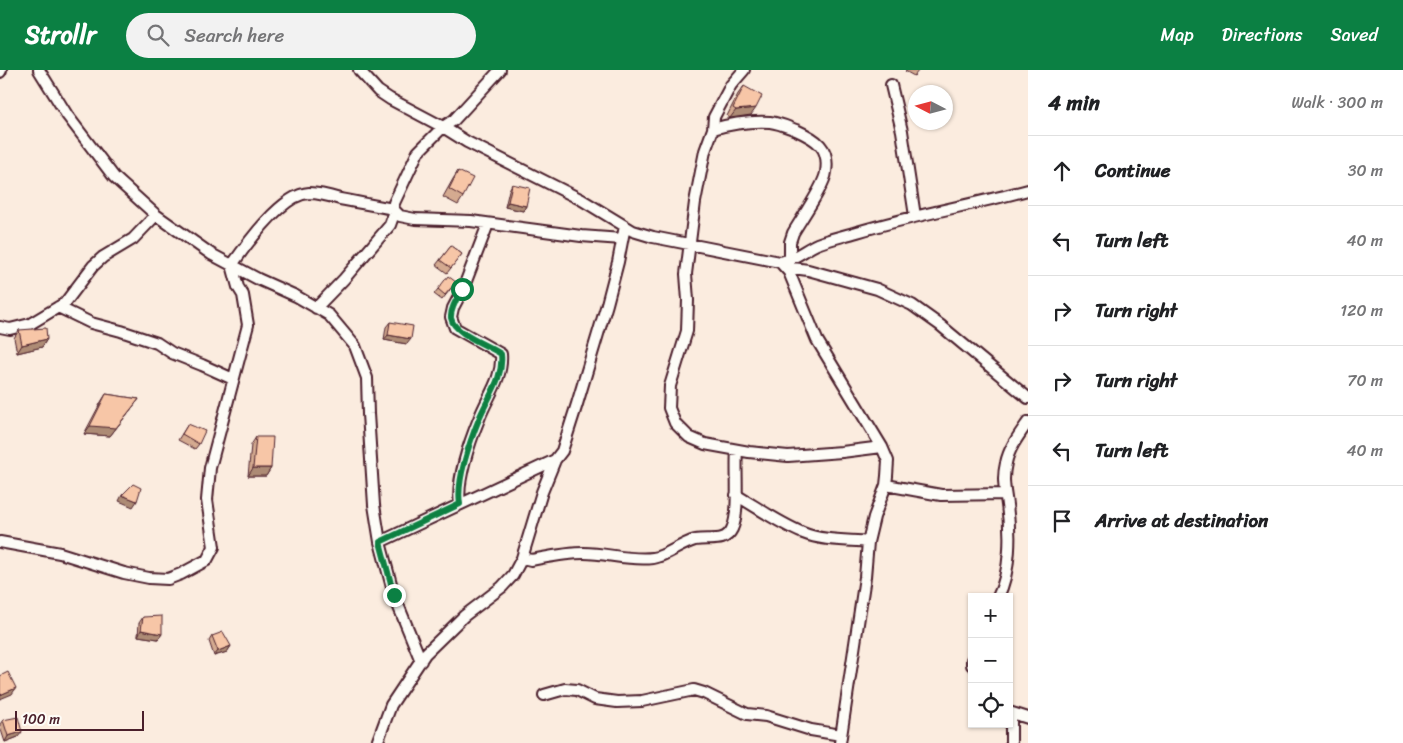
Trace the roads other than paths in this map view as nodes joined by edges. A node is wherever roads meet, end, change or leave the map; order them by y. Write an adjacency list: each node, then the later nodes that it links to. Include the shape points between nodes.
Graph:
1 (39, 70): 10 (street, via 67,115 114,177)
2 (358, 70): 6 (street, via 390,100)
3 (500, 70): 6 (street, via 454,120)
4 (744, 70): 7 (street, via 731,85 714,117)
5 (890, 85): 11 (street, via 902,131)
6 (443, 127): 9 (street, via 418,152 394,203); 15 (street)
7 (713, 129): 17 (street, via 695,202); 18 (street, via 771,122 813,138 822,148 826,157 826,174 794,232)
8 (1028, 190): 11 (street)
9 (394, 210): 12 (street, via 400,216); 14 (street); 19 (street, via 308,193 293,198 250,238)
10 (156, 215): 19 (street); 20 (street, via 133,238 93,266)
11 (915, 216): 18 (street, via 818,244)
12 (415, 219): 13 (street); 14 (street)
13 (488, 224): 16 (street); 32 (street, via 451,317 455,328 501,354 502,362 463,470)
14 (390, 226): 21 (street)
15 (625, 226): 16 (street); 17 (street, via 653,237)
16 (622, 239): 28 (street, via 580,395 562,452)
17 (690, 245): 18 (street); 27 (street, via 686,274 687,331 670,386 669,408 675,423 689,437 705,444)
18 (785, 263): 24 (street, via 877,288 912,305); 26 (street, via 817,340)
19 (232, 265): 21 (street); 23 (street, via 243,295 248,325)
20 (58, 308): 22 (street, via 30,324 10,329); 23 (street, via 91,323 157,343 172,353)
21 (316, 308): 34 (street, via 329,315 355,346 367,378 374,505)
22 (0, 326)
23 (233, 379): 33 (street, via 210,468 207,500 214,547 207,560 168,579 148,578 124,574 60,553)
24 (1028, 398)
25 (1028, 422): 30 (street, via 1013,443 1006,462)
26 (882, 447): 27 (street, via 788,456); 29 (street, via 888,461)
27 (737, 450): 31 (street)
28 (555, 460): 32 (street); 36 (street)
29 (886, 485): 30 (street, via 941,495); 35 (street)
30 (1005, 494): 37 (street, via 1011,536)
31 (736, 495): 35 (street, via 804,534); 36 (street, via 733,528 721,540 694,540 654,558 586,553 531,560)
32 (460, 504): 34 (street)
33 (0, 542)
34 (380, 542): 38 (street, via 394,595)
35 (868, 542): 43 (street)
36 (522, 558): 38 (street, via 502,587 464,616)
37 (1000, 593)
38 (421, 661): 44 (street, via 391,706)
39 (544, 696): 43 (street, via 565,689 577,690 595,699 642,702 694,690 747,714 766,716)
40 (1013, 713): 41 (street)
41 (1028, 718)
42 (1011, 728): 45 (street)
43 (840, 739)
44 (377, 743)
45 (1011, 743)

